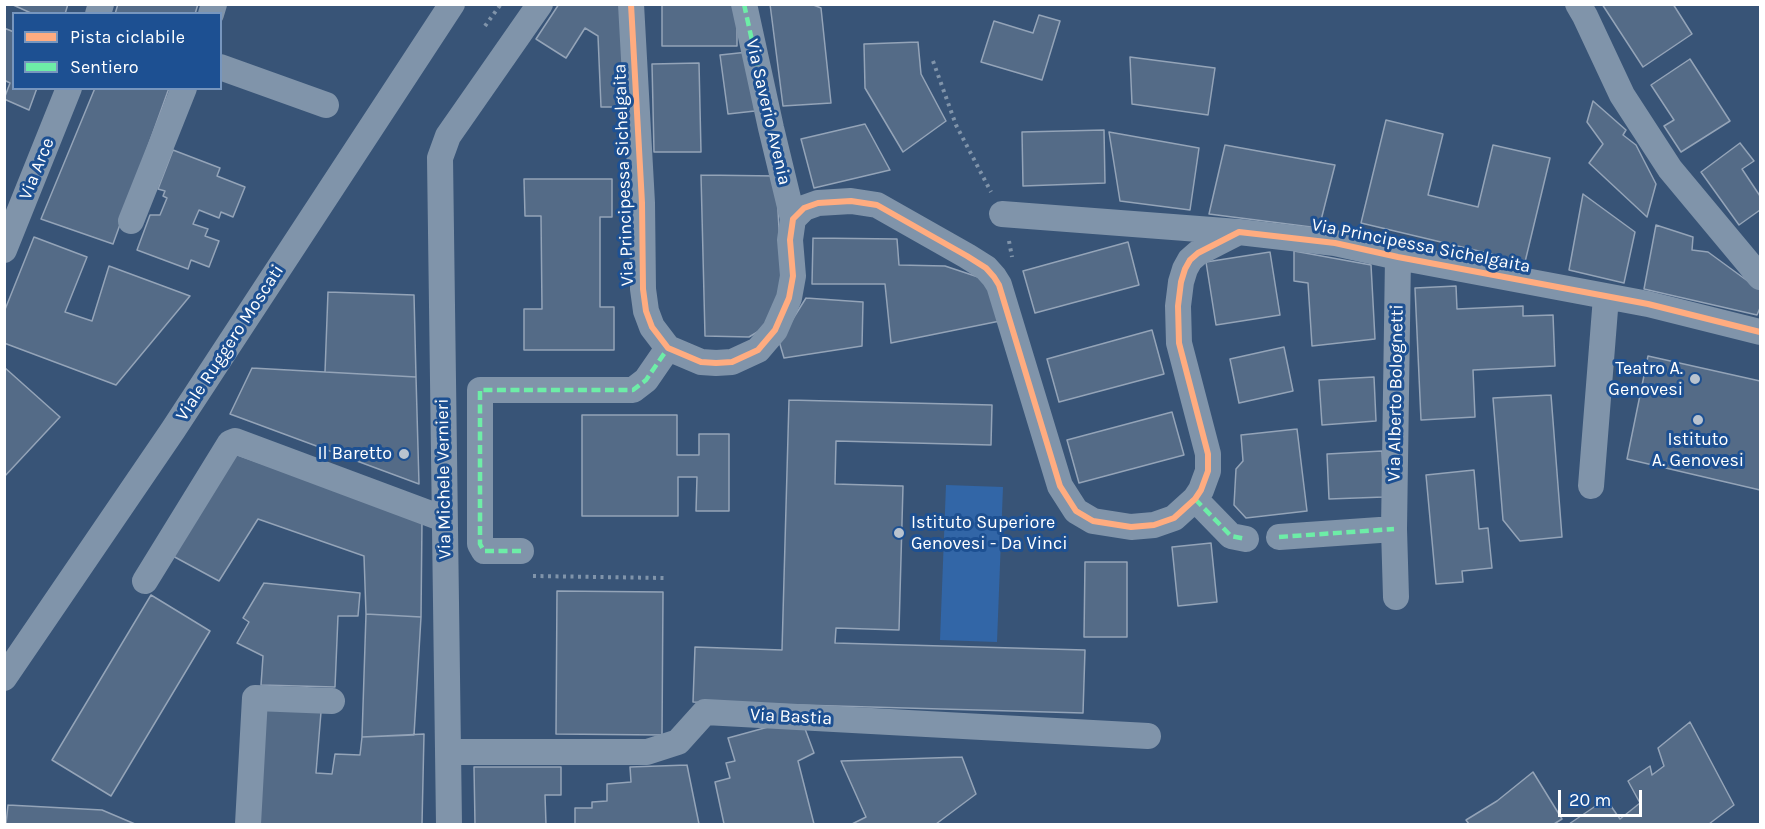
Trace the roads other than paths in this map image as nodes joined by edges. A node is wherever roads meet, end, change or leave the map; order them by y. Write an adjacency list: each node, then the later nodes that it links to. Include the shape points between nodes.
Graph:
1 (452, 4): 29 (street, Viale Ruggero Moscati, via 186,410)
2 (540, 4): 22 (street, Via Michele Vernieri, via 442,149 439,171)
3 (631, 4): 19 (street, Via Principessa Sichelgaita, via 643,289 652,327)
4 (744, 4): 11 (street, Via Saverio Avenia)
5 (1578, 4): 16 (street, via 1622,95 1670,169)
6 (222, 68): 9 (street)
7 (68, 90): 14 (street, Via Arce)
8 (182, 90): 12 (street)
9 (326, 105)
10 (1002, 214): 13 (street, Via Principessa Sichelgaita)
11 (793, 219): 19 (street, via 792,286 781,320 767,341 732,362 700,362); 21 (street, via 804,208 818,203 851,201 877,205 976,262 994,277 1060,486 1076,510 1093,520 1143,527 1174,518)
12 (131, 221)
13 (1239, 232): 15 (street, Via Principessa Sichelgaita, via 1335,243); 21 (street, via 1198,253 1190,260 1181,282 1179,344 1209,463)
14 (4, 250)
15 (1398, 257): 17 (street, Via Principessa Sichelgaita); 23 (street, Via Alberto Bolognetti)
16 (1761, 277)
17 (1606, 297): 18 (street, Via Principessa Sichelgaita); 20 (street)
18 (1761, 332)
19 (668, 348): 26 (street, via 646,380 633,390 480,390 480,544 484,551)
20 (1591, 486)
21 (1195, 499): 25 (street, via 1231,536)
22 (444, 519): 27 (street, via 235,441 230,443); 32 (street, Via Michele Vernieri)
23 (1394, 529): 24 (street); 28 (street, Via Alberto Bolognetti)
24 (1279, 537)
25 (1246, 539)
26 (523, 564)
27 (145, 581)
28 (1396, 597)
29 (4, 678)
30 (332, 701): 33 (street, via 255,698)
31 (1148, 736): 32 (street, Via Bastia, via 705,712 678,742 647,752)
32 (449, 752): 34 (street, Via Michele Vernieri)
33 (248, 825)
34 (449, 825)

